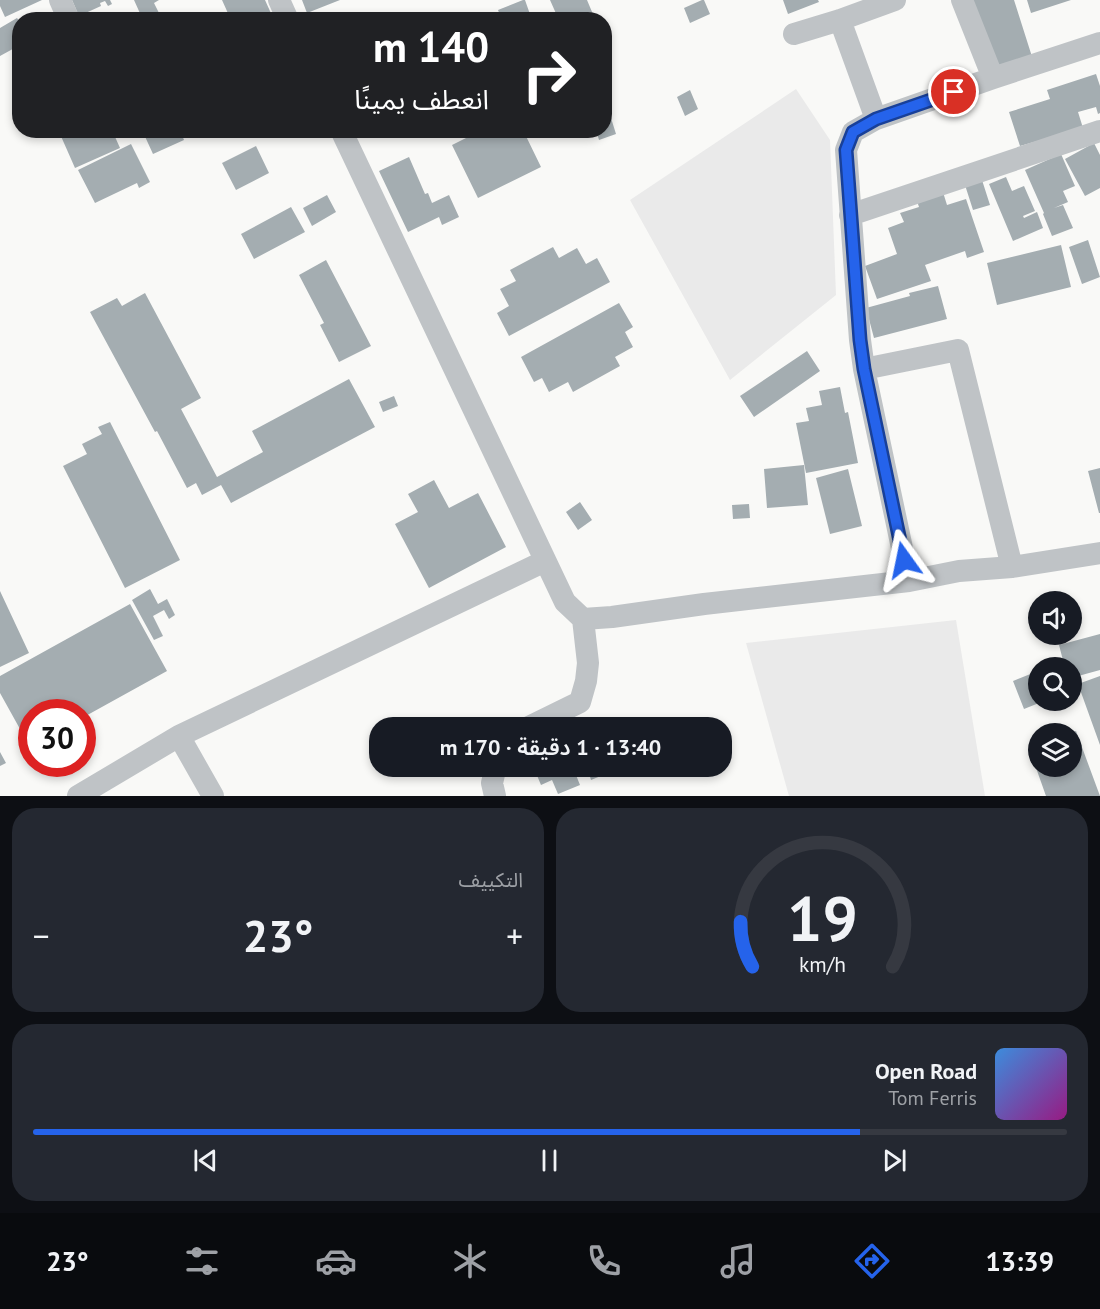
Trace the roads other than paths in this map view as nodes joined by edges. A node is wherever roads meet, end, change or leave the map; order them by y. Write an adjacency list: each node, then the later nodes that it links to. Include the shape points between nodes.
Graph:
1 (895, 0): 3 (street)
2 (962, 0): 6 (street)
3 (840, 20): 4 (street); 7 (street)
4 (794, 34)
5 (1100, 44): 6 (street)
6 (993, 78): 7 (street)
7 (876, 119): 10 (street, via 853,132 846,150)
8 (1100, 131): 10 (street)
9 (345, 138): 13 (street)
10 (850, 214): 11 (street)
11 (864, 369): 14 (street, via 958,350); 15 (street)
12 (1100, 553): 14 (street)
13 (545, 561): 16 (street, via 566,602); 18 (street)
14 (1012, 567): 15 (street, via 958,571)
15 (909, 581): 16 (street)
16 (583, 619): 17 (street, via 588,663 580,702)
17 (549, 717)
18 (179, 736): 20 (street); 21 (street)
19 (493, 777): 22 (street)
20 (78, 796)
21 (213, 796)
22 (495, 796)

